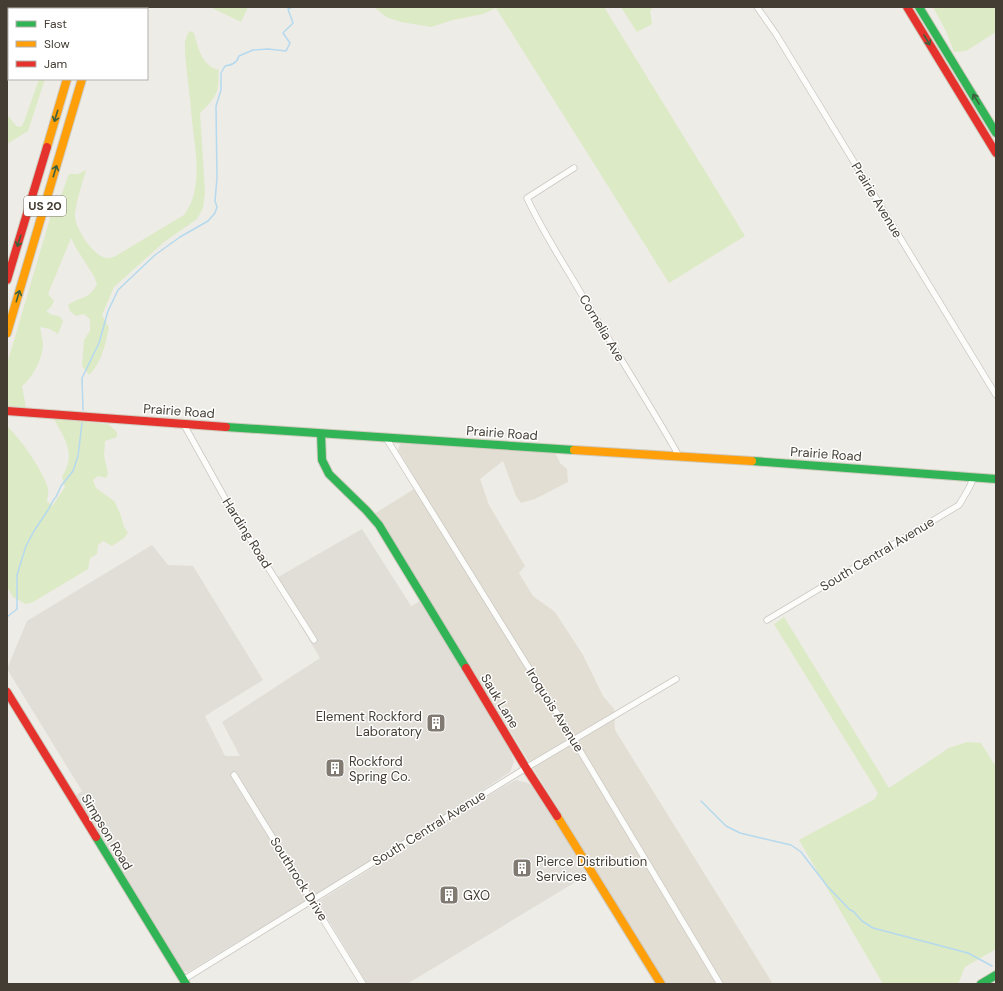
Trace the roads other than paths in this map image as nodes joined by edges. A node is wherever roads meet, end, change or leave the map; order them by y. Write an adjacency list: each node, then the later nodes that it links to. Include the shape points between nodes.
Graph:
1 (757, 7): 11 (street, Prairie Avenue, via 776,34)
2 (907, 7): 7 (main road, one-way to 7)
3 (919, 7): 6 (main road, one-way to 3)
4 (67, 80): 9 (main road, US 20, one-way to 9)
5 (82, 80): 10 (main road, US 20, one-way to 5)
6 (996, 133)
7 (996, 152)
8 (574, 168): 16 (street, Cornelia Ave, via 527,198 587,304)
9 (7, 280)
10 (7, 333)
11 (996, 395)
12 (7, 411): 13 (main road, Prairie Road)
13 (183, 423): 14 (main road, Prairie Road); 20 (street, Harding Road, via 231,509)
14 (321, 434): 15 (main road, Prairie Road); 24 (main road, Sauk Lane, via 322,460 329,474 379,525)
15 (386, 438): 16 (main road, Prairie Road); 23 (street, Iroquois Avenue)
16 (679, 456): 17 (main road, Prairie Road)
17 (974, 477): 18 (main road, Prairie Road); 19 (street, South Central Avenue, via 959,505)
18 (996, 478)
19 (768, 620)
20 (314, 640)
21 (676, 679): 23 (street, South Central Avenue)
22 (7, 692): 28 (main road, Simpson Road)
23 (573, 739): 24 (street, South Central Avenue); 31 (street, Iroquois Avenue)
24 (526, 768): 26 (street, South Central Avenue); 30 (main road, Sauk Lane)
25 (234, 775): 26 (street, Southrock Drive)
26 (312, 901): 28 (street, South Central Avenue); 29 (street, Southrock Drive)
27 (996, 975): 32 (main road)
28 (185, 982)
29 (363, 984)
30 (661, 984)
31 (720, 984)
32 (981, 984)

